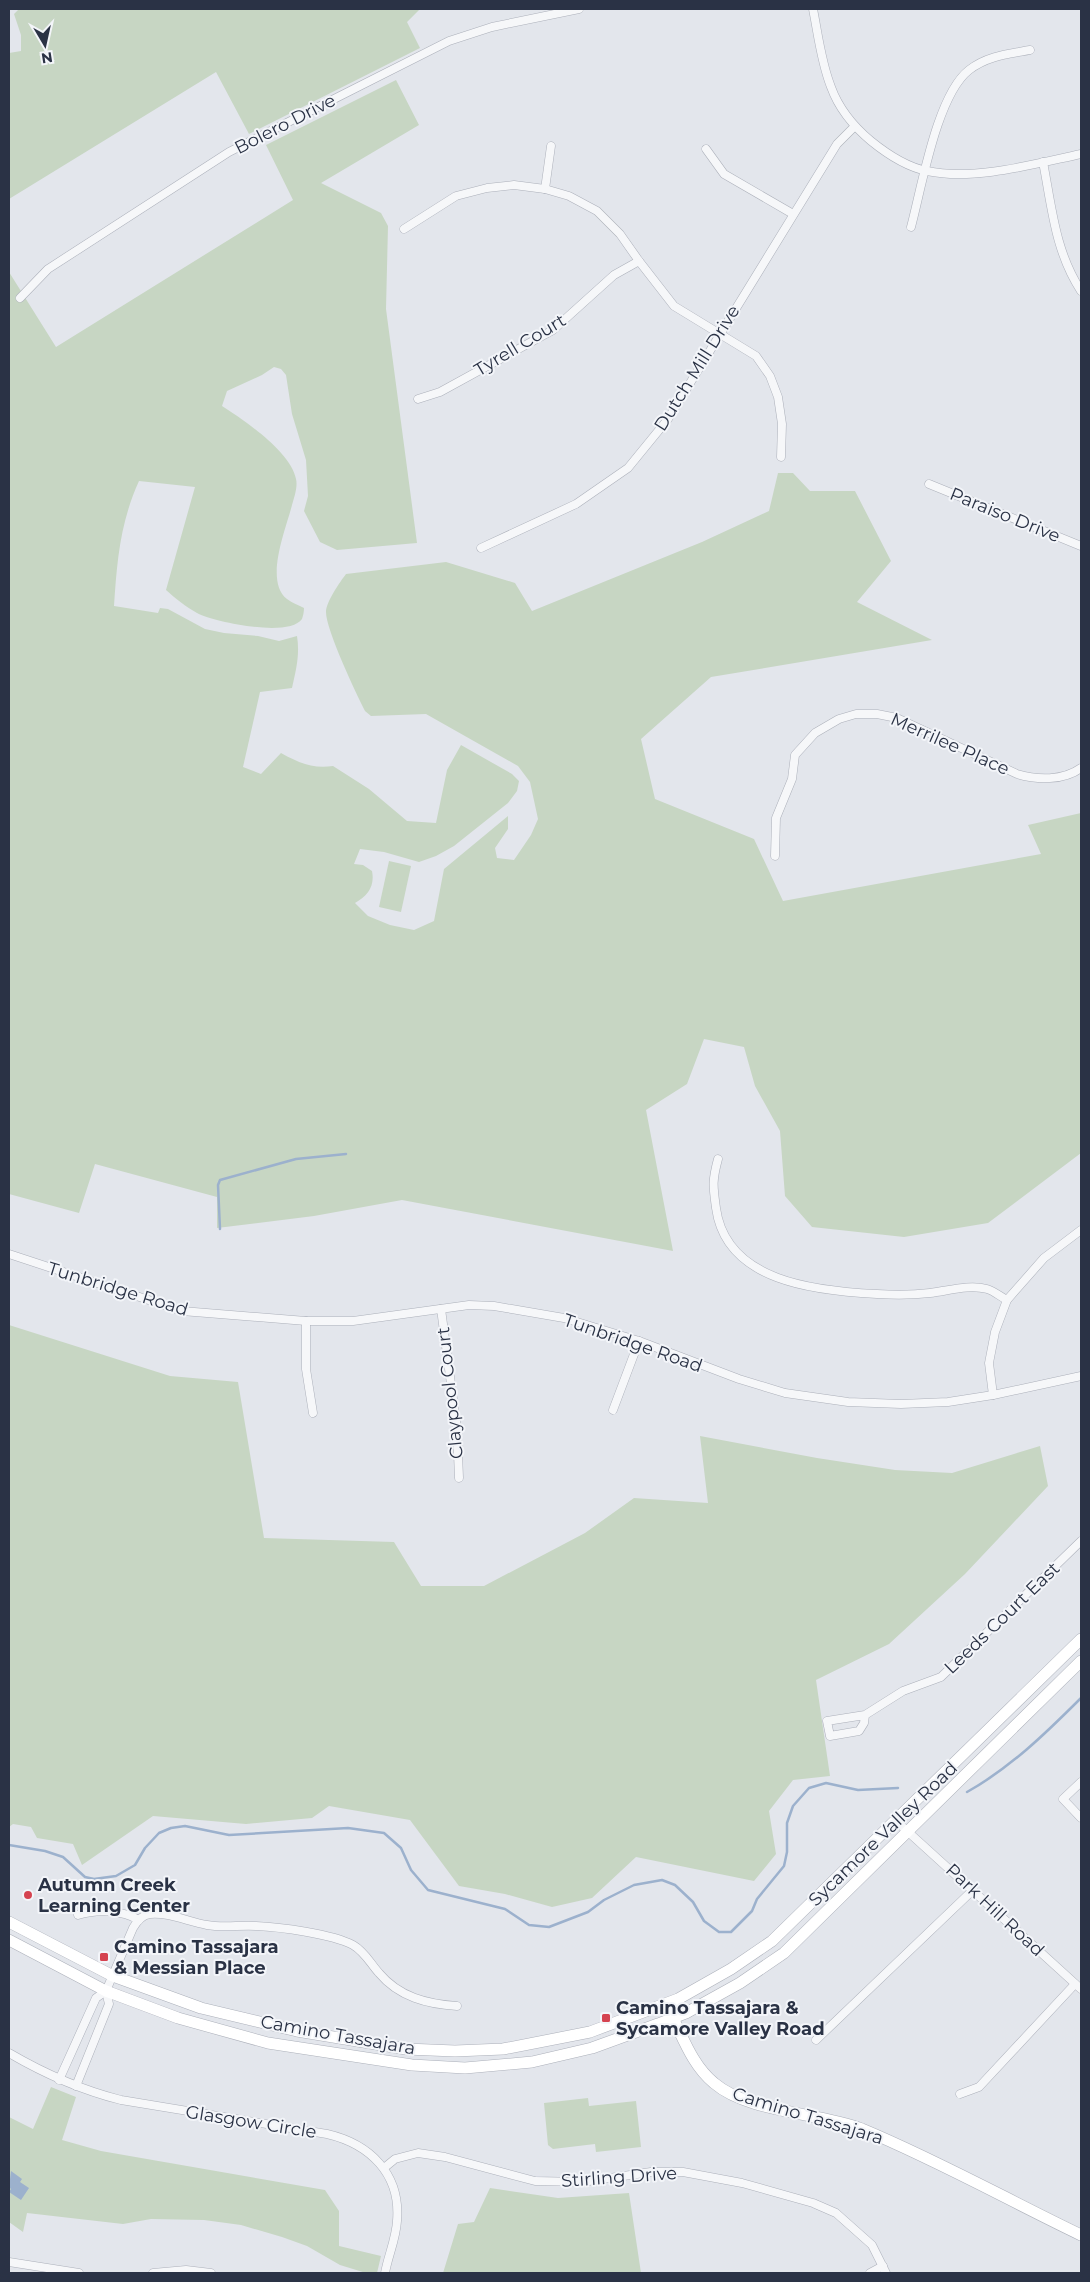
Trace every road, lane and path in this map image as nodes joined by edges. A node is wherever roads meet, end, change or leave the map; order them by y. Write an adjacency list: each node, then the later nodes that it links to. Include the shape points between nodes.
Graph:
1 (578, 9): 16 (street, Bolero Drive, via 492,27 449,41 229,152 48,269)
2 (813, 9): 4 (street, via 831,86)
3 (1030, 50): 9 (street, via 991,57 969,70 954,85 944,106)
4 (854, 127): 9 (street, via 902,162); 11 (street, Dutch Mill Drive, via 837,144)
5 (551, 146): 10 (street)
6 (706, 149): 11 (street, via 724,174)
7 (1081, 154): 8 (street)
8 (1042, 162): 9 (street, via 974,174); 15 (street, via 1060,248)
9 (926, 171): 12 (street)
10 (546, 189): 13 (street, via 514,185 456,196); 14 (street, via 569,196 597,211 620,234)
11 (793, 214): 17 (street, Dutch Mill Drive)
12 (911, 227)
13 (404, 229)
14 (639, 262): 17 (street, via 674,306); 18 (street, Tyrell Court, via 614,275 553,330 440,392)
15 (1081, 291)
16 (20, 298)
17 (720, 332): 19 (street, via 756,356 770,376 781,415); 22 (street, Dutch Mill Drive, via 668,420 628,468 576,504)
18 (418, 398)
19 (781, 457)
20 (929, 484): 21 (street, Paraiso Drive)
21 (1081, 546)
22 (481, 548)
23 (1081, 768): 24 (street, Merrilee Place, via 1052,778 1032,778 897,718 856,714 839,719 815,733 795,755 792,780 776,818)
24 (775, 856)
25 (718, 1159): 28 (street, via 712,1181 717,1219 736,1254 757,1269 781,1279 822,1288 877,1294 987,1289)
26 (1081, 1230): 28 (street, via 1044,1258)
27 (9, 1254): 30 (street, Tunbridge Road, via 182,1311)
28 (1007, 1300): 33 (street, via 995,1332 989,1363)
29 (441, 1309): 30 (street, Tunbridge Road, via 353,1321); 31 (street, Tunbridge Road, via 494,1306 564,1318); 36 (street, Claypool Court, via 457,1429)
30 (306, 1321): 35 (street, via 306,1369)
31 (639, 1341): 33 (street, Tunbridge Road, via 739,1379 785,1392 848,1402 948,1402); 34 (street)
32 (1081, 1376): 33 (street, Tunbridge Road)
33 (993, 1395)
34 (613, 1410)
35 (312, 1414)
36 (459, 1478)
37 (1081, 1541): 40 (street, Leeds Court East, via 942,1677 903,1691)
38 (1081, 1639): 43 (main road, Sycamore Valley Road)
39 (1081, 1661): 44 (main road, Sycamore Valley Road)
40 (865, 1715): 40 (street, Leeds Court East, via 827,1720 830,1736 859,1731)
41 (1081, 1782): 42 (street, via 1063,1799)
42 (1081, 1818)
43 (895, 1820): 44 (street, Park Hill Road); 53 (main road, Sycamore Valley Road, via 772,1941 731,1969)
44 (907, 1832): 45 (street, Park Hill Road); 55 (main road, Sycamore Valley Road, via 784,1953 740,1983)
45 (973, 1890): 51 (street, Park Hill Road); 56 (street)
46 (78, 1915): 47 (street, via 93,1910 130,1914)
47 (139, 1920): 50 (street); 54 (street, via 157,1914 207,1925 264,1927 342,1940 363,1952 384,1979 412,1998)
48 (9, 1922): 50 (main road, Camino Tassajara)
49 (9, 1940): 52 (main road, Camino Tassajara)
50 (113, 1976): 52 (street); 53 (main road, Camino Tassajara, via 201,2008 297,2031 416,2049 455,2051 503,2049 548,2042 590,2032)
51 (1078, 1986): 60 (street, via 979,2087)
52 (106, 1991): 55 (main road, Camino Tassajara, via 178,2018 268,2043 412,2066 456,2068 532,2062 592,2048); 58 (street, via 96,1998); 59 (street, via 109,2004)
53 (666, 2004): 55 (main road, Camino Tassajara)
54 (457, 2006)
55 (673, 2018): 62 (main road, Camino Tassajara, via 693,2059 714,2083 733,2096 859,2128)
56 (816, 2040)
57 (9, 2053): 58 (street, Glasgow Circle)
58 (59, 2080): 59 (street, Glasgow Circle)
59 (76, 2086): 61 (street, Glasgow Circle, via 121,2100 345,2138 375,2157)
60 (960, 2094)
61 (384, 2168): 64 (street, Stirling Drive, via 395,2159 418,2153 535,2180 582,2182 651,2172 683,2172 742,2183 813,2203 836,2213 872,2245); 68 (street, Glasgow Circle, via 394,2192 397,2220)
62 (1081, 2234)
63 (9, 2262): 65 (street)
64 (884, 2270): 69 (street)
65 (79, 2273)
66 (153, 2273): 67 (street, via 186,2270)
67 (211, 2273)
68 (385, 2273)
69 (870, 2273)

